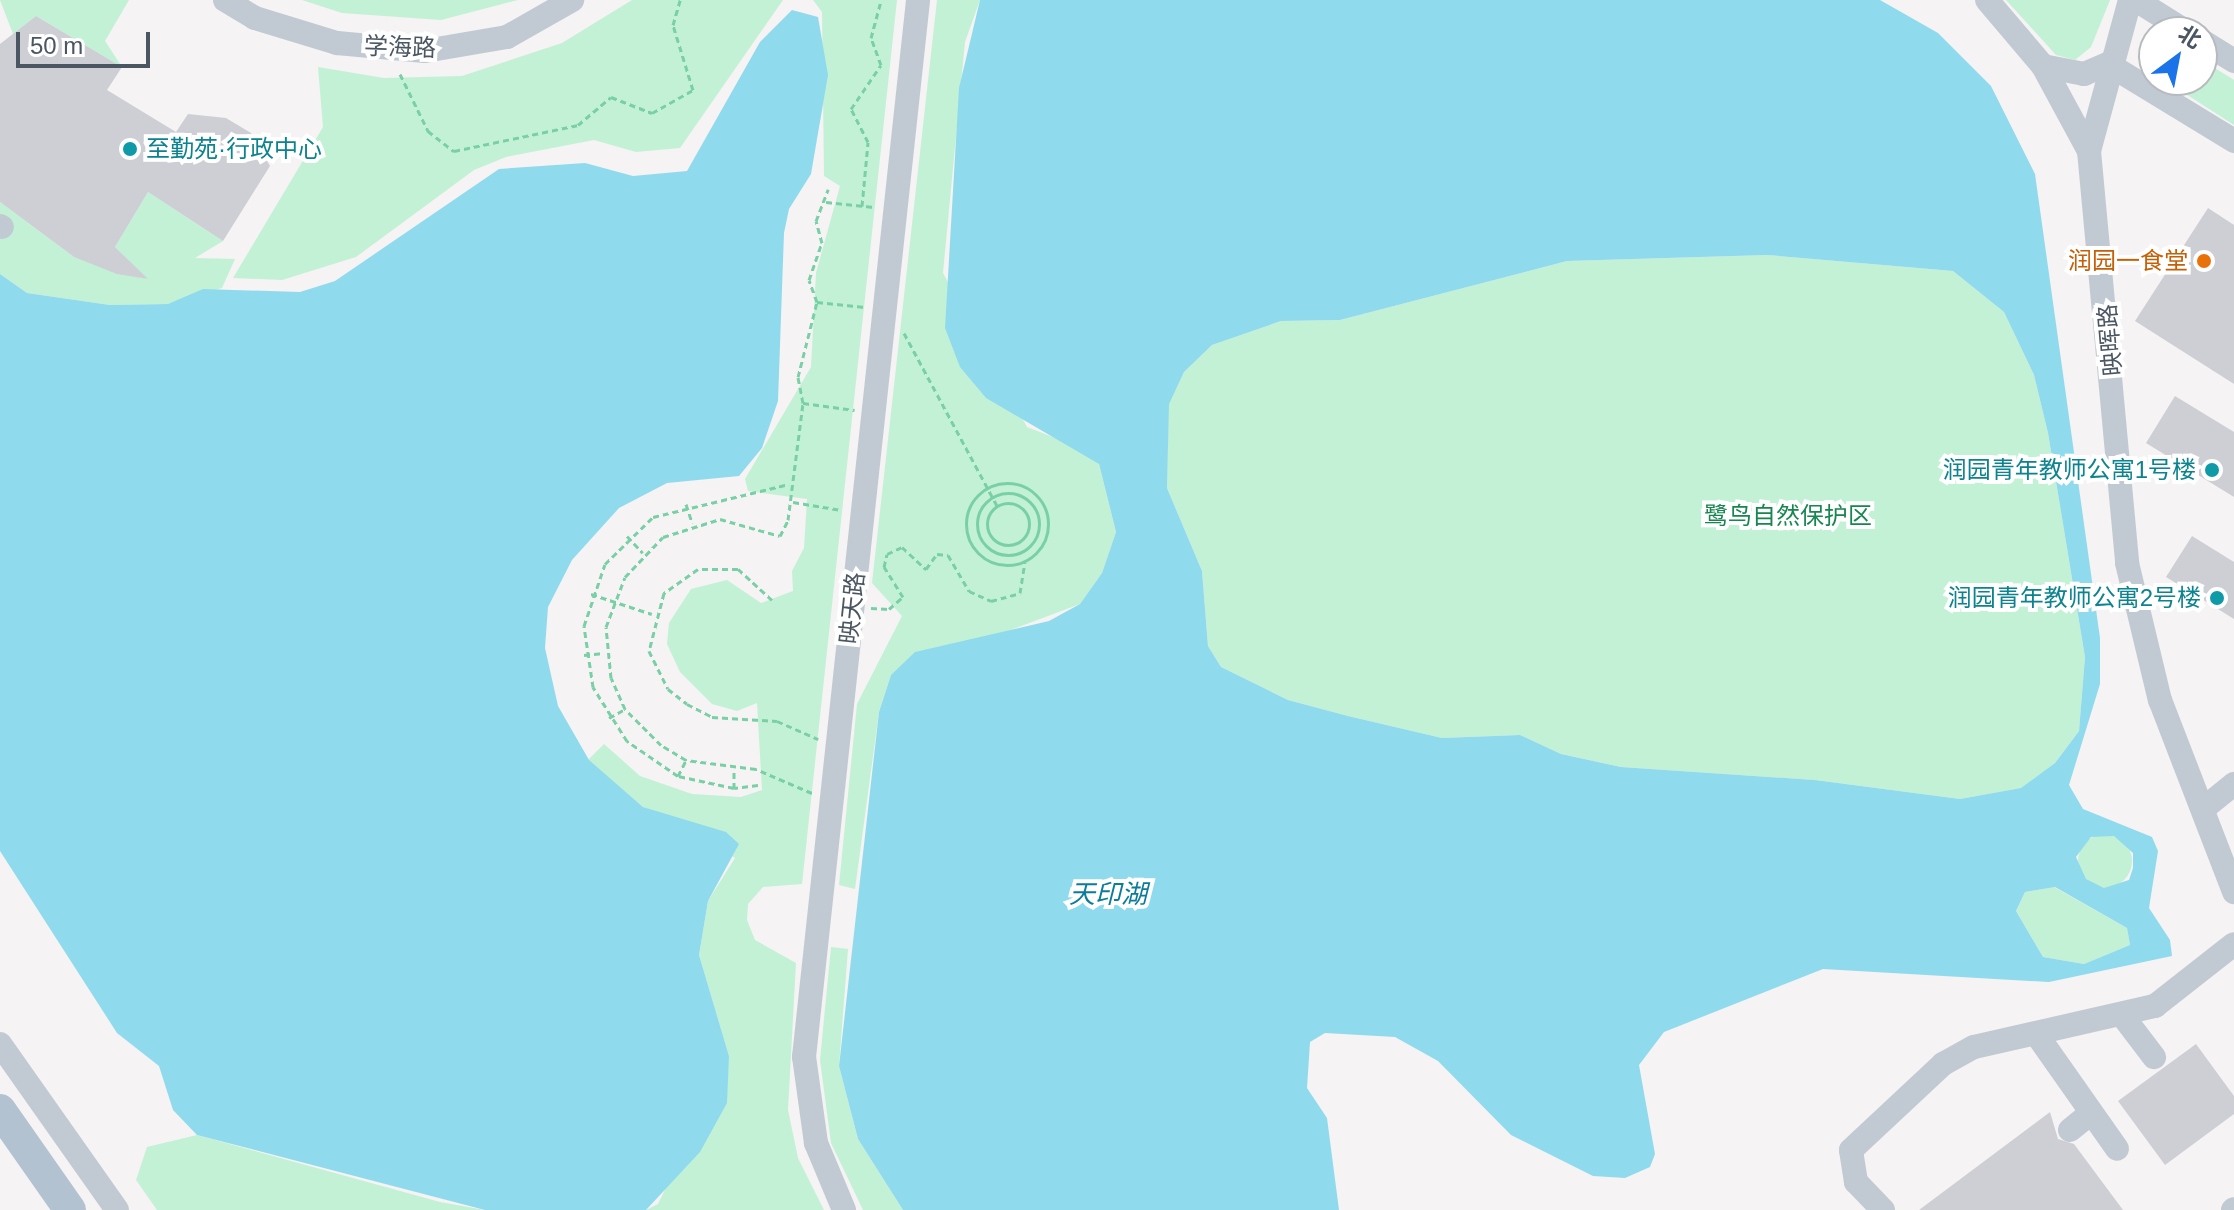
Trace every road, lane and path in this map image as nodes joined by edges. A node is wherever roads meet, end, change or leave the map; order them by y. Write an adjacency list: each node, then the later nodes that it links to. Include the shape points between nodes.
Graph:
1 (225, 0): 2 (street, 学海路, via 255,18 337,43 425,51 507,37)
2 (572, 0)
3 (680, 0): 11 (path, via 673,25 693,90 652,113 611,97 578,125 454,151 428,131)
4 (881, 0): 16 (path, via 871,38 881,65 851,109 868,142)
5 (918, 0): 64 (street, 映天路, via 815,946 805,1089 816,1143)
6 (1987, 0): 10 (street)
7 (2133, 0): 8 (street); 9 (street, 映晖路)
8 (2160, 16)
9 (2108, 64): 10 (street, via 2084,74); 12 (street); 13 (street, 映晖路)
10 (2043, 66): 13 (street)
11 (400, 74)
12 (2234, 141)
13 (2089, 151): 51 (street, 映晖路, via 2140,637)
14 (828, 189): 15 (path)
15 (826, 202): 16 (path); 18 (path, via 816,221 822,243 809,280)
16 (862, 206): 17 (path)
17 (883, 208)
18 (817, 302): 19 (path); 21 (path, via 798,377)
19 (872, 308)
20 (900, 326): 24 (path)
21 (803, 403): 22 (path); 23 (path)
22 (861, 410)
23 (789, 484): 26 (path); 27 (path)
24 (989, 487): 25 (path); 33 (path, via 966,522 974,549 997,564); 33 (path, via 1027,488 1045,507 1048,532)
25 (993, 497): 25 (path, via 1016,494 1035,507 1040,529 1028,549 1007,556 986,546 977,525); 28 (path)
26 (793, 502): 29 (path); 30 (path, via 780,536 748,522)
27 (686, 504): 30 (path); 31 (path)
28 (997, 506): 28 (path, via 1023,508 1030,524 1023,540 1007,545 991,537 987,520)
29 (850, 512)
30 (692, 523): 32 (path)
31 (627, 536): 32 (path); 34 (path)
32 (643, 553): 36 (path)
33 (1025, 562): 37 (path, via 1020,593 991,601 963,585 953,558 937,554 926,569 902,547 887,554 884,567 903,597 889,609)
34 (591, 594): 36 (path); 40 (path)
35 (772, 600): 38 (path, via 754,579 717,565 678,580)
36 (612, 601): 38 (path); 39 (path)
37 (864, 607)
38 (653, 615): 43 (path, via 656,669 687,704 723,719 777,721)
39 (605, 653): 40 (path); 41 (path)
40 (584, 655): 42 (path)
41 (625, 709): 42 (path); 44 (path)
42 (609, 718): 46 (path, via 627,741)
43 (824, 743)
44 (686, 760): 45 (path); 46 (path)
45 (734, 769): 49 (path); 50 (path, via 756,769 795,792)
46 (678, 776): 49 (path)
47 (2234, 784): 51 (street)
48 (758, 785): 49 (path)
49 (734, 788)
50 (819, 793)
51 (2203, 809): 52 (street, 映晖路)
52 (2234, 892)
53 (2234, 944): 54 (street, via 2167,999)
54 (2122, 1015): 55 (street); 57 (street)
55 (2037, 1035): 59 (street); 65 (street, via 1957,1055 1857,1139 1850,1165 1856,1182)
56 (0, 1044): 63 (street)
57 (2154, 1057)
58 (0, 1110): 62 (main road)
59 (2090, 1114): 60 (street); 61 (street)
60 (2070, 1130)
61 (2117, 1149)
62 (70, 1210)
63 (117, 1210)
64 (844, 1210)
65 (1883, 1210)

